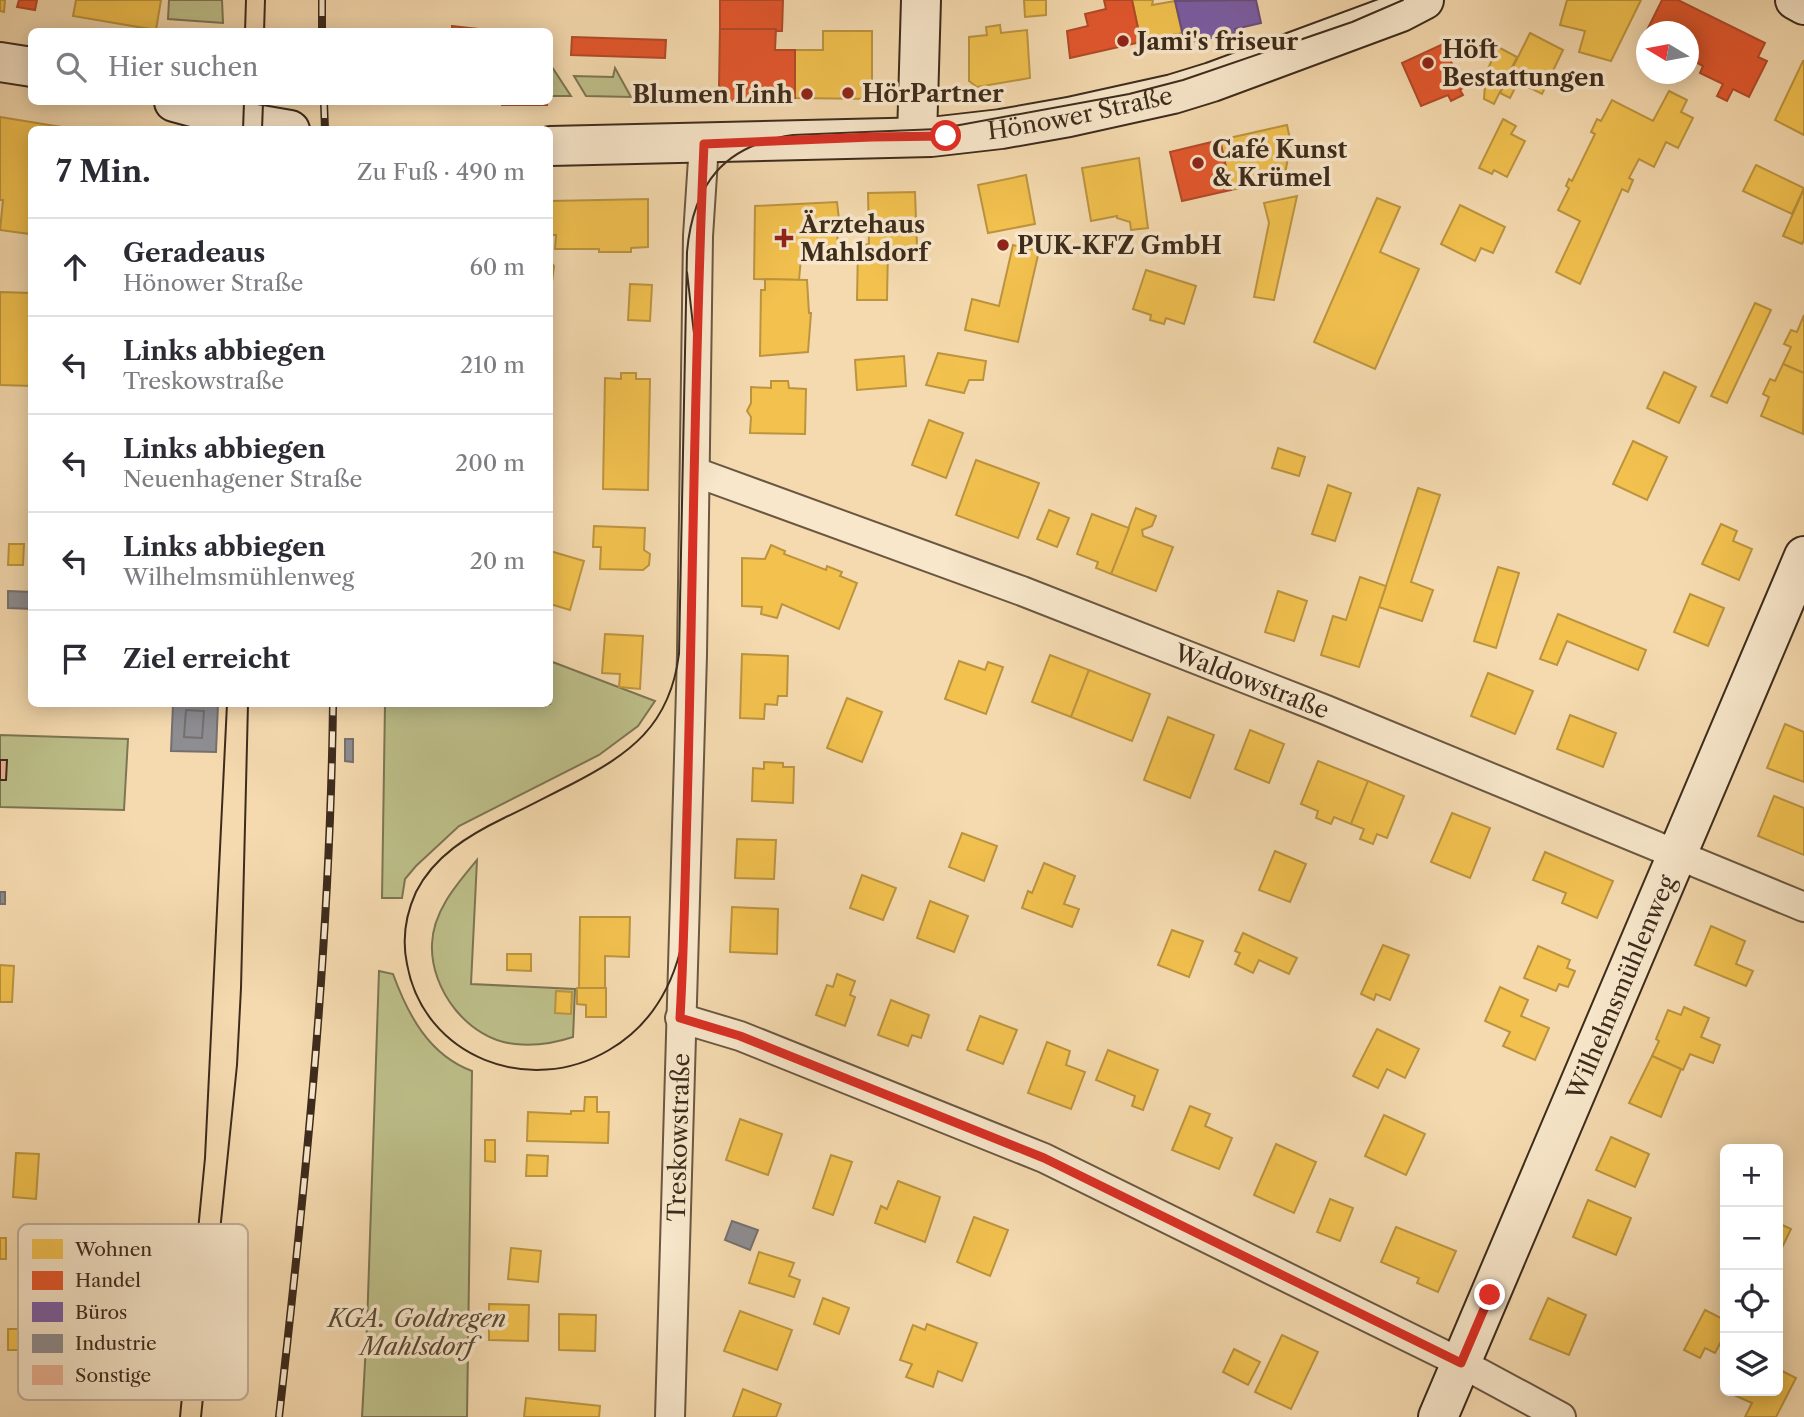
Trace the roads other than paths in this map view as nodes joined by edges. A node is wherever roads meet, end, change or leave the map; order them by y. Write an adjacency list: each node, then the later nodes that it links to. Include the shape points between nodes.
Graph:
1 (921, 0): 9 (street)
2 (1424, 0): 9 (street, Hönower Straße, via 1172,94 1001,129)
3 (1795, 0): 4 (street)
4 (1804, 5)
5 (0, 62): 6 (street)
6 (28, 66)
7 (185, 105): 8 (street)
8 (267, 126)
9 (917, 137): 10 (street, Hönower Straße)
10 (704, 144): 11 (street, Hönower Straße); 12 (street, Treskowstraße)
11 (553, 146)
12 (695, 472): 14 (street, Waldowstraße, via 1047,601); 16 (street, Treskowstraße)
13 (1804, 556): 14 (street, Wilhelmsmühlenweg)
14 (1677, 853): 15 (street, Waldowstraße); 17 (street, Wilhelmsmühlenweg)
15 (1804, 907)
16 (680, 1018): 17 (street, via 740,1036 1044,1158); 18 (street, Treskowstraße)
17 (1461, 1363): 19 (street, Wilhelmsmühlenweg); 20 (street)
18 (670, 1417)
19 (1438, 1417)
20 (1561, 1417)

